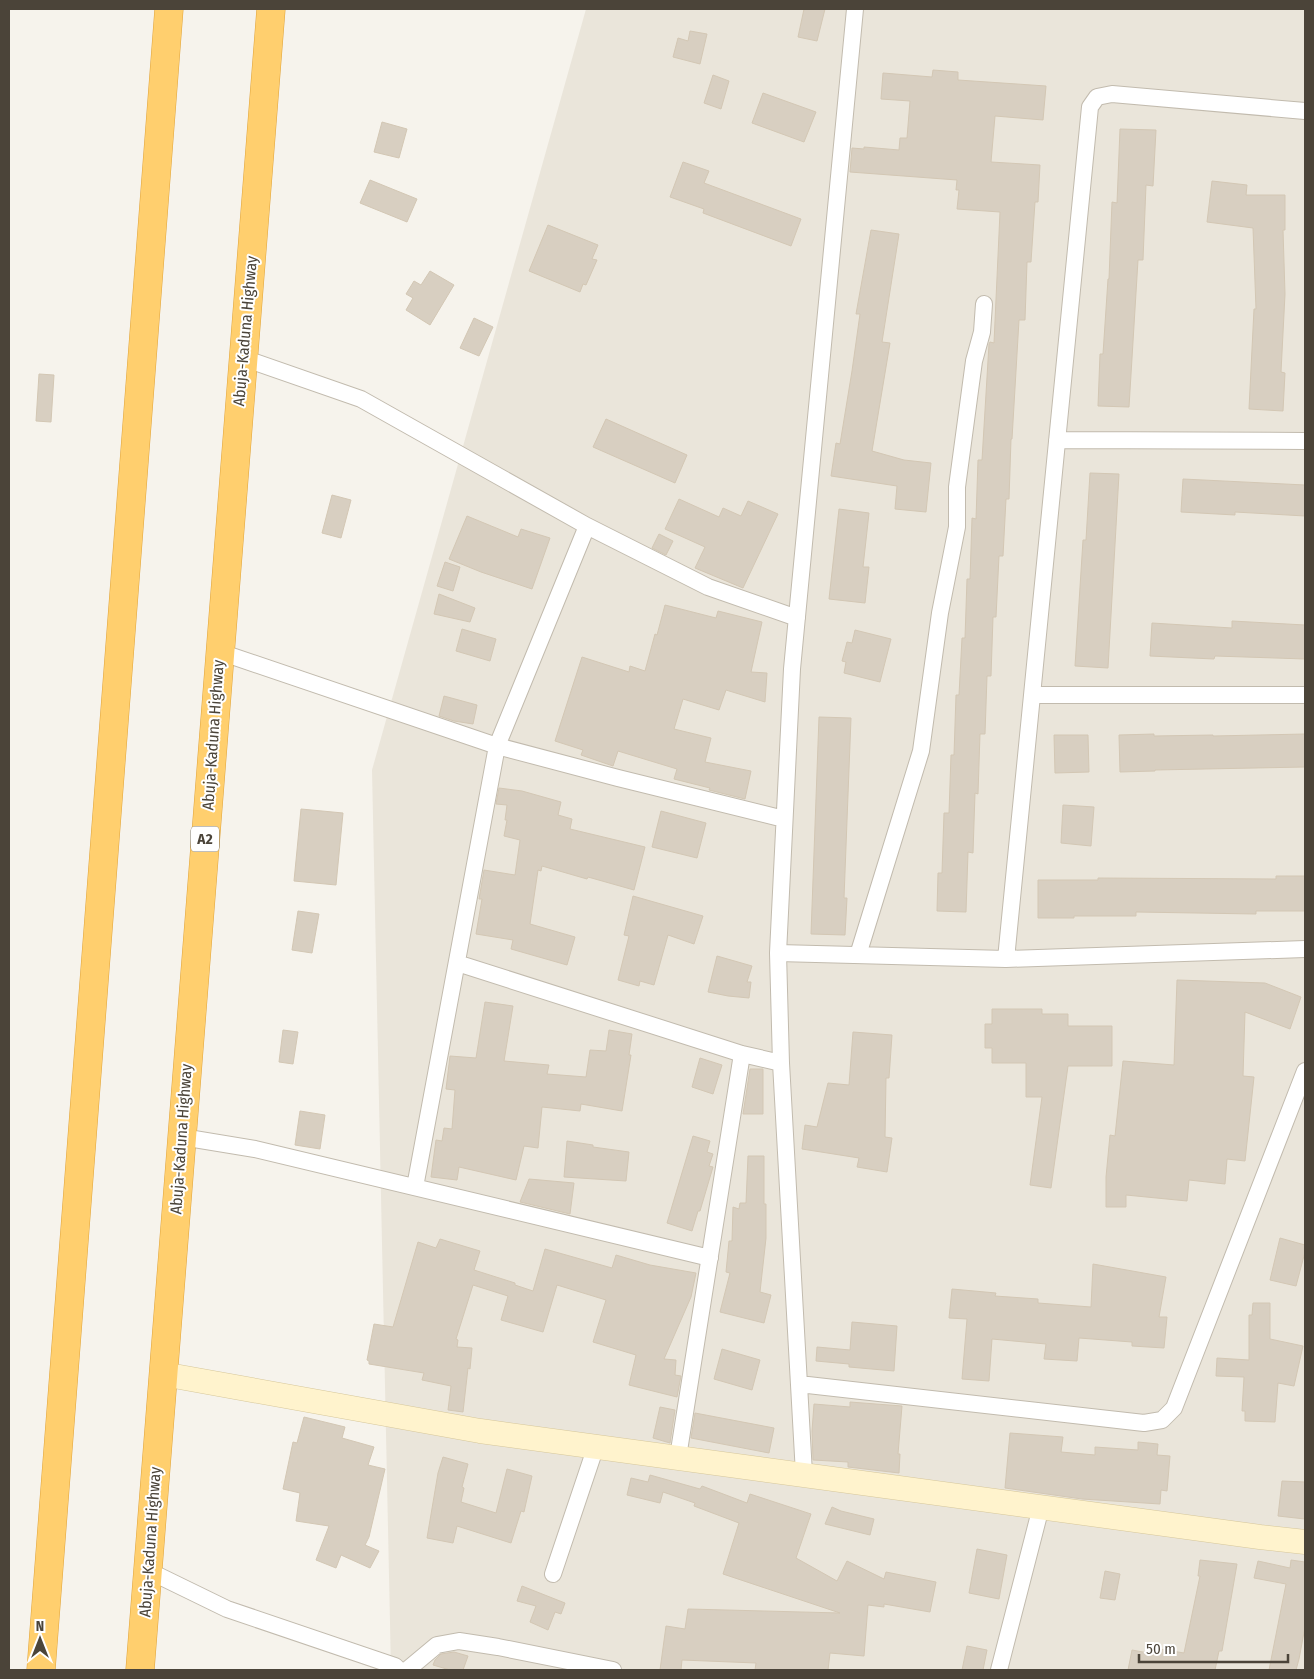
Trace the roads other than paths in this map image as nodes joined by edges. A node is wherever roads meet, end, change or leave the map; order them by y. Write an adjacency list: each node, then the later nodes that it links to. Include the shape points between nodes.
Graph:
1 (169, 9): 36 (highway)
2 (271, 9): 6 (highway, Abuja-Kaduna Highway / A2)
3 (855, 9): 10 (street)
4 (1305, 111): 7 (street, via 1112,94 1097,97 1090,107)
5 (984, 304): 18 (street, via 957,487 957,527 940,612 921,751)
6 (243, 358): 9 (street, via 361,399); 11 (highway, Abuja-Kaduna Highway / A2)
7 (1057, 440): 8 (street); 12 (street)
8 (1305, 441)
9 (587, 526): 10 (street, via 708,587); 14 (street)
10 (797, 618): 15 (street)
11 (220, 652): 14 (street); 24 (highway, Abuja-Kaduna Highway / A2)
12 (1032, 695): 13 (street); 19 (street)
13 (1305, 695)
14 (497, 746): 15 (street); 20 (street)
15 (784, 819): 17 (street)
16 (1305, 949): 19 (street)
17 (778, 953): 18 (street); 22 (street)
18 (858, 955): 19 (street)
19 (1006, 959)
20 (457, 963): 21 (street); 25 (street)
21 (742, 1054): 22 (street); 26 (street)
22 (781, 1063): 28 (street)
23 (1305, 1071): 28 (street, via 1174,1408 1162,1420 1144,1423)
24 (182, 1136): 25 (street, via 255,1149); 27 (highway, Abuja-Kaduna Highway / A2)
25 (415, 1187): 26 (street)
26 (710, 1258): 30 (street)
27 (163, 1374): 29 (street, via 480,1431); 34 (highway, Abuja-Kaduna Highway / A2)
28 (799, 1384): 31 (street)
29 (596, 1446): 30 (street); 35 (street)
30 (678, 1457): 31 (street)
31 (804, 1474): 32 (street)
32 (1041, 1507): 33 (street); 41 (street)
33 (1305, 1542)
34 (148, 1570): 37 (highway, Abuja-Kaduna Highway / A2); 38 (street, via 227,1609)
35 (553, 1574)
36 (41, 1670)
37 (140, 1670)
38 (399, 1670)
39 (407, 1670): 40 (street, via 437,1645 459,1642)
40 (612, 1670)
41 (999, 1670)

